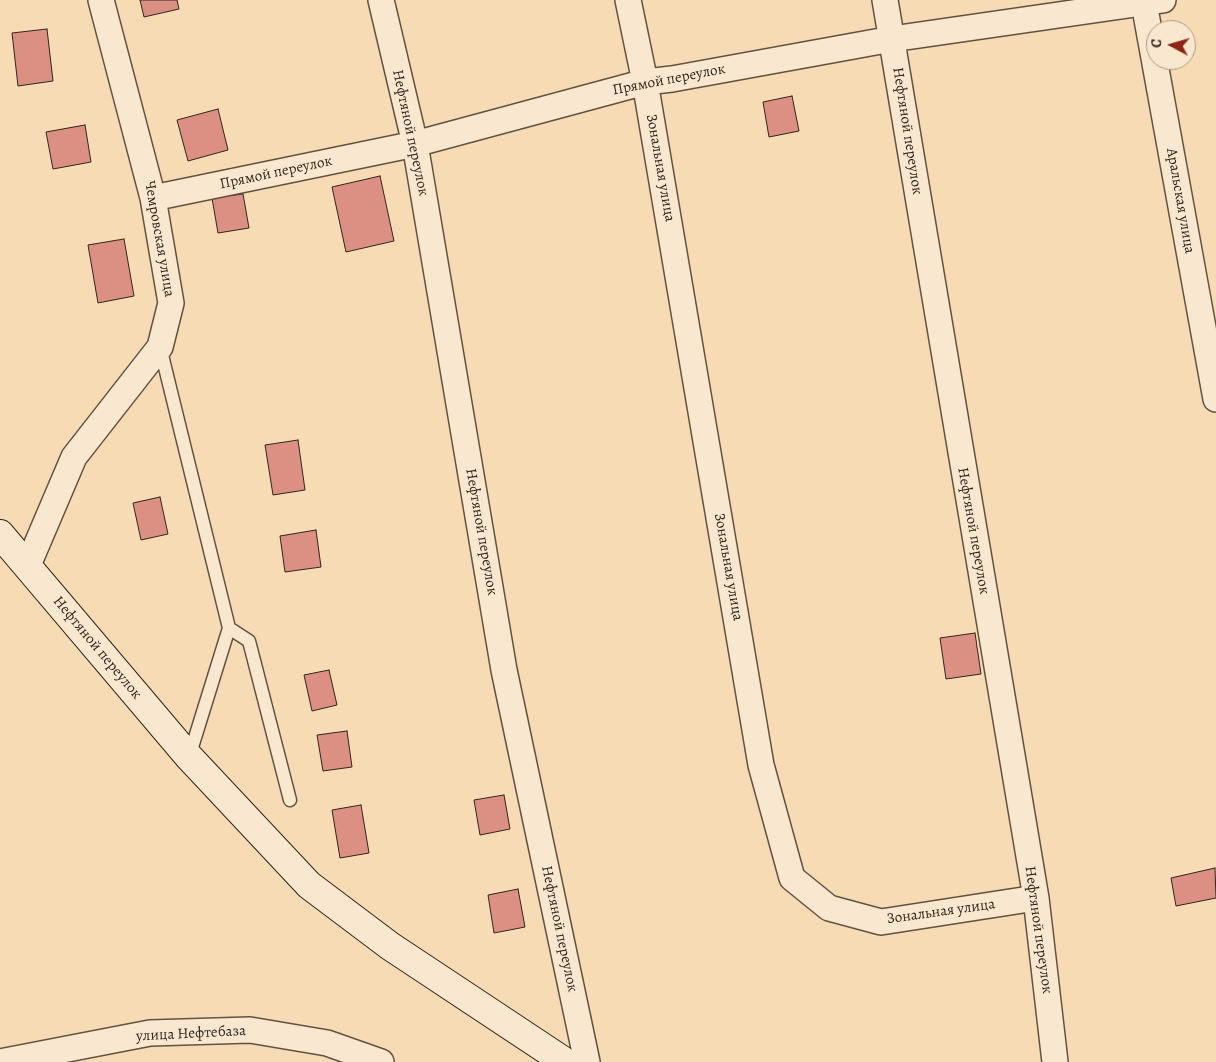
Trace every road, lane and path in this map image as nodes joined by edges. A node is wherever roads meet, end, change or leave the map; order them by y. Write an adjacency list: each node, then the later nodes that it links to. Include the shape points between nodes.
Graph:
1 (101, 0): 9 (street, Чемровская улица)
2 (381, 0): 8 (street, Нефтяной переулок)
3 (628, 0): 7 (street, Зональная улица)
4 (886, 0): 6 (street, Нефтяной переулок)
5 (1153, 1): 6 (street, Прямой переулок); 11 (street, Аральская улица)
6 (892, 39): 7 (street, Прямой переулок); 17 (street, Нефтяной переулок)
7 (645, 82): 8 (street, Прямой переулок); 17 (street, Зональная улица, via 762,765 792,878 829,908 882,922)
8 (415, 144): 9 (street, Прямой переулок); 21 (street, Нефтяной переулок, via 504,670)
9 (153, 198): 10 (street, Чемровская улица, via 171,303)
10 (160, 347): 13 (street, Чемровская улица, via 74,458); 14 (lane)
11 (1216, 399)
12 (0, 534): 13 (main road, Нефтяной переулок)
13 (28, 565): 15 (main road, Нефтяной переулок)
14 (229, 628): 15 (lane); 16 (lane, via 249,641)
15 (189, 757): 20 (main road, Нефтяной переулок, via 309,885 390,946)
16 (290, 800)
17 (1036, 898): 22 (street, Нефтяной переулок)
18 (0, 1062): 19 (street, улица Нефтебаза, via 150,1033 250,1030 327,1043)
19 (381, 1062)
20 (565, 1062)
21 (587, 1062)
22 (1055, 1062)

